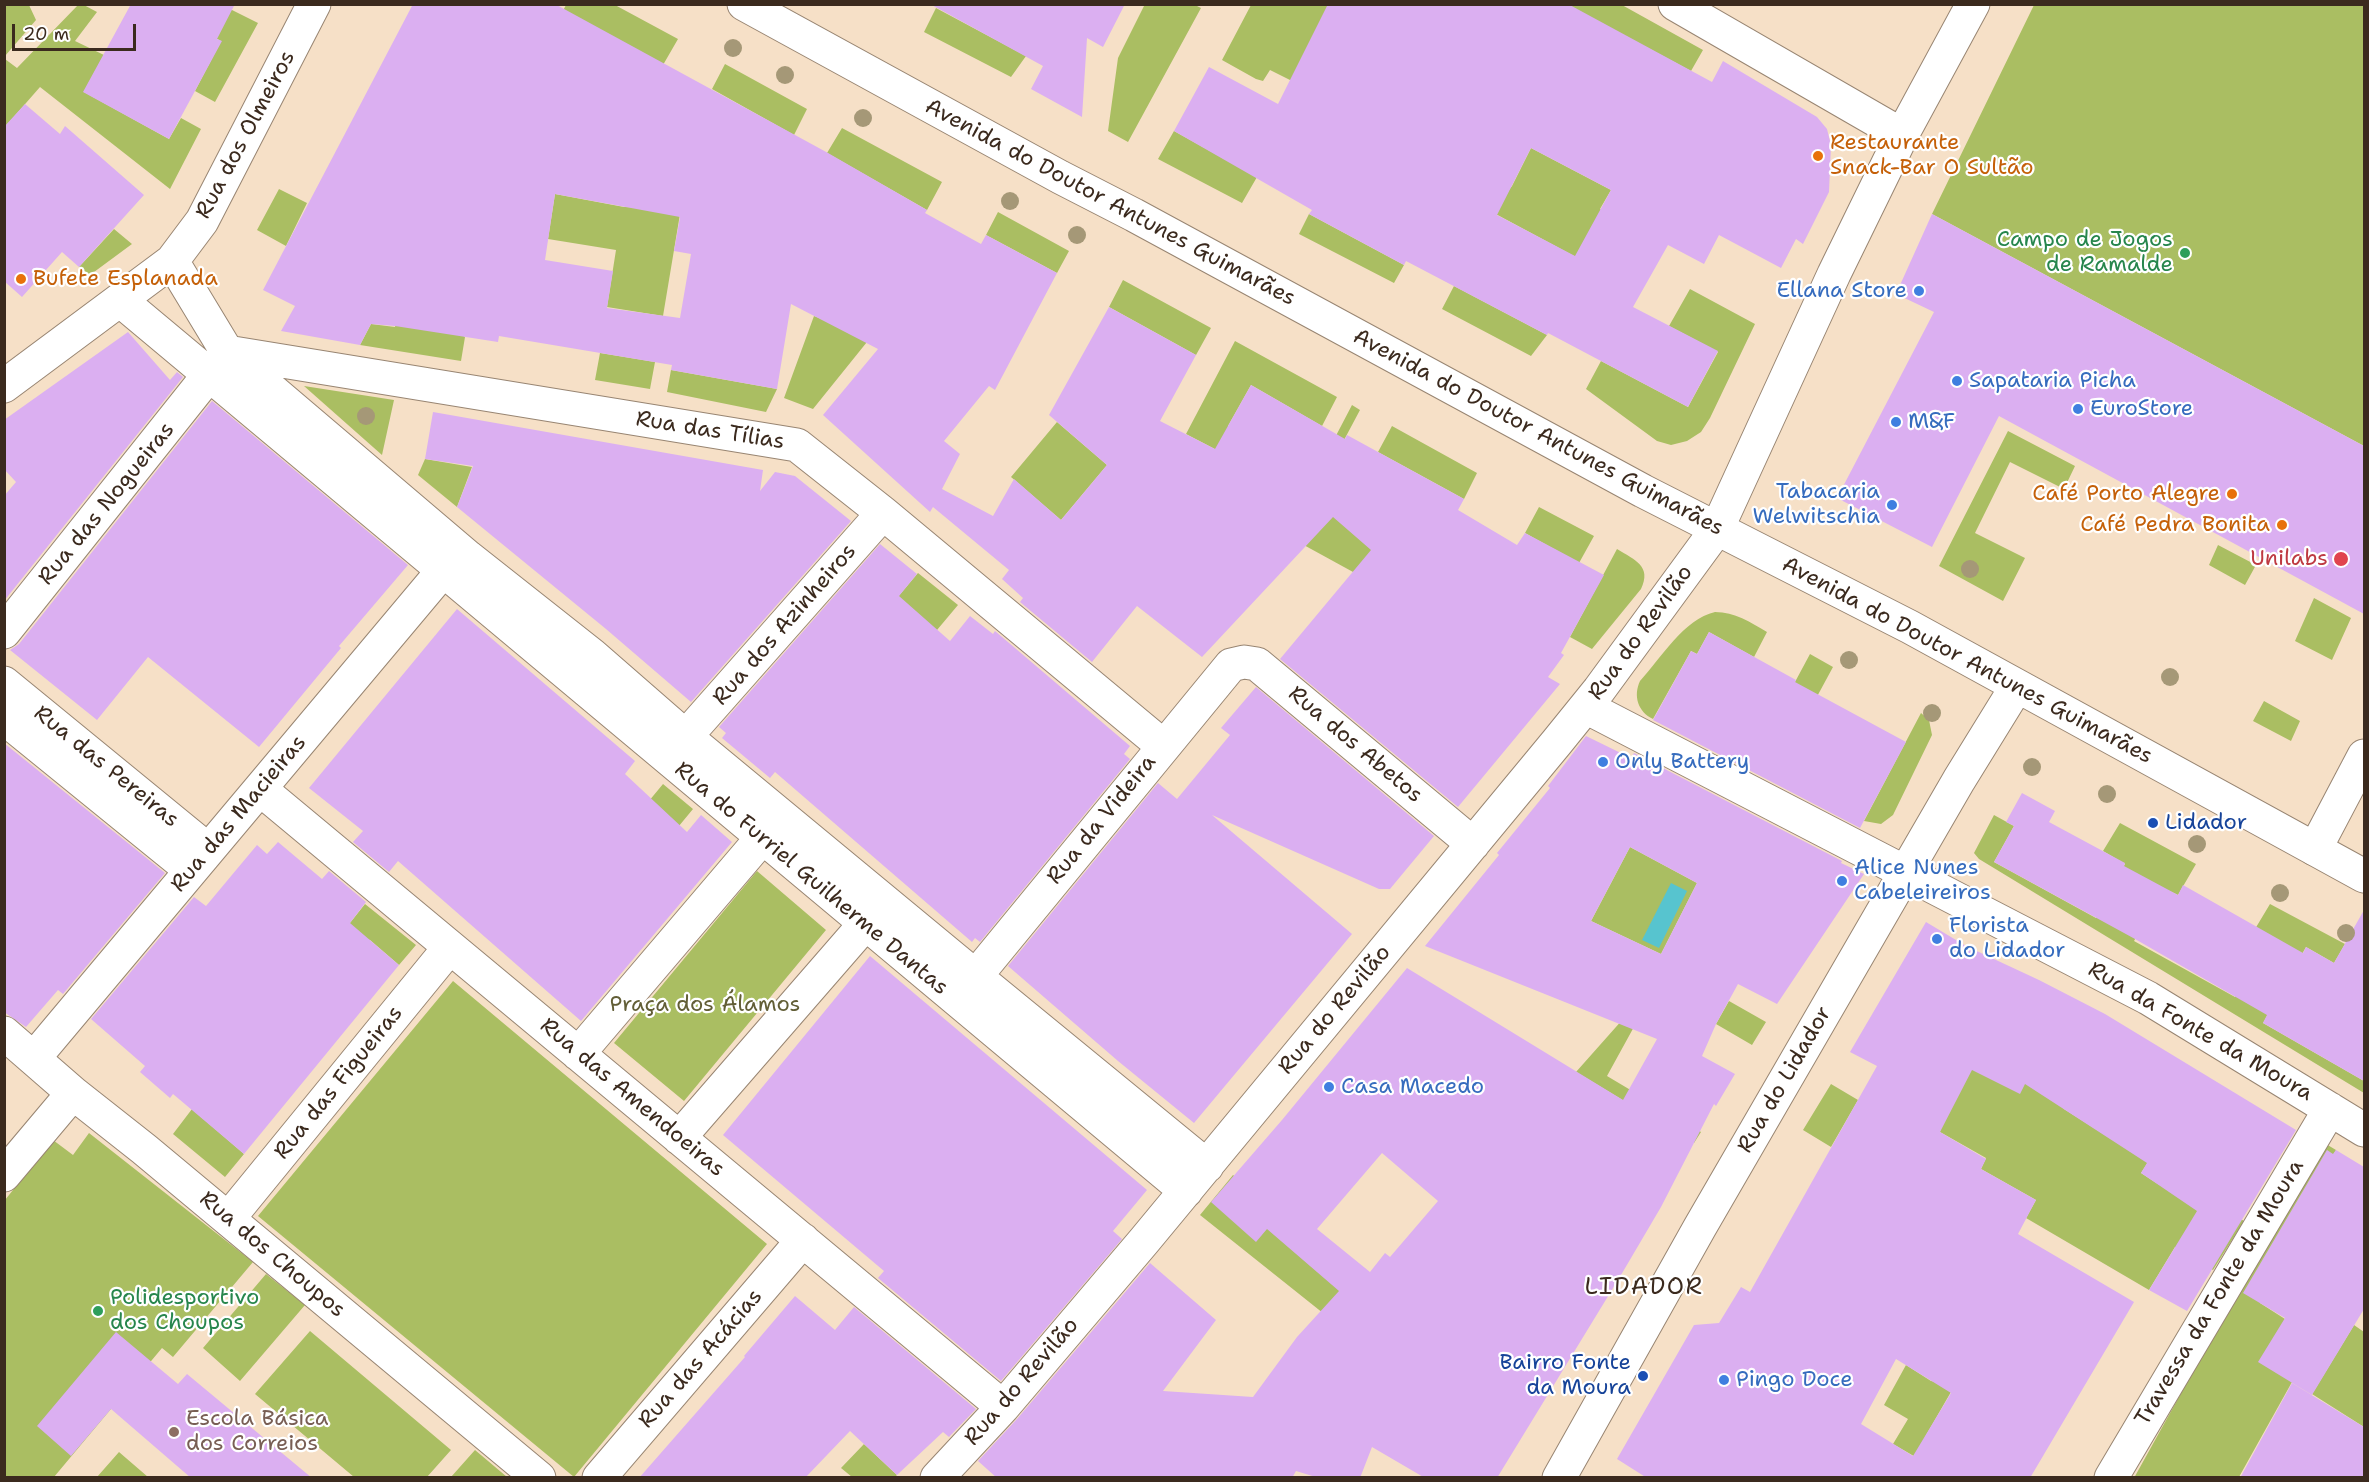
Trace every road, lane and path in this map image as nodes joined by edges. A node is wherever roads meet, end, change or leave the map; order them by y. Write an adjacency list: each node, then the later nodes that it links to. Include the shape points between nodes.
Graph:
1 (314, 4): 6 (street, Rua dos Olmeiros, via 202,221)
2 (744, 4): 11 (street, Avenida do Doutor Antunes Guimarães)
3 (1675, 4): 5 (street)
4 (1973, 4): 5 (street, Rua do Revilão)
5 (1902, 135): 11 (street, Rua do Revilão)
6 (172, 261): 7 (street, Rua dos Olmeiros); 8 (street, Rua do Furriel Guilherme Dantas)
7 (120, 300): 8 (street, Rua do Furriel Guilherme Dantas); 9 (street, Rua dos Olmeiros)
8 (218, 364): 10 (street, Rua das Tílias, via 796,445); 12 (street, Rua do Furriel Guilherme Dantas); 13 (street, Rua das Nogueiras)
9 (4, 386)
10 (883, 513): 19 (street, Rua das Tílias); 20 (street, Rua dos Azinheiros)
11 (1717, 530): 16 (street, Avenida do Doutor Antunes Guimarães); 17 (street, Rua do Revilão)
12 (452, 560): 20 (street, Rua do Furriel Guilherme Dantas, via 592,655); 22 (street, Rua das Macieiras)
13 (4, 632)
14 (1231, 665): 19 (street, Rua da Videira); 24 (street, Rua dos Abetos, via 1257,664)
15 (4, 683): 26 (street, Rua das Pereiras)
16 (2017, 686): 25 (street, Avenida do Doutor Antunes Guimarães); 27 (street, Rua do Lidador)
17 (1586, 707): 24 (street, Rua do Revilão); 27 (street, Rua da Fonte da Moura)
18 (4, 718): 26 (street, Rua das Pereiras)
19 (1163, 746): 31 (street, Rua da Videira)
20 (677, 747): 23 (street, Rua do Furriel Guilherme Dantas); 31 (street, Rua do Furriel Guilherme Dantas)
21 (2364, 756): 25 (street)
22 (260, 789): 26 (street, Rua das Macieiras); 30 (street, Rua das Amendoeiras)
23 (762, 838): 29 (street, Rua do Furriel Guilherme Dantas); 33 (street)
24 (1473, 844): 39 (street, Rua do Revilão)
25 (2315, 849): 28 (street, Avenida do Doutor Antunes Guimarães)
26 (199, 860): 34 (street, Rua das Macieiras)
27 (1907, 871): 36 (street, Rua da Fonte da Moura, via 2148,998); 48 (street, Rua do Lidador)
28 (2364, 876)
29 (865, 924): 31 (street, Rua do Furriel Guilherme Dantas); 38 (street)
30 (450, 947): 33 (street, Rua das Amendoeiras); 42 (street, Rua das Figueiras)
31 (965, 988): 39 (street, Rua do Furriel Guilherme Dantas); 41 (street, Rua do Furriel Guilherme Dantas)
32 (4, 1033): 34 (street, Rua dos Choupos)
33 (578, 1053): 38 (street, Rua das Amendoeiras)
34 (34, 1058): 35 (street, Rua dos Choupos)
35 (74, 1093): 40 (street); 42 (street, Rua dos Choupos)
36 (2330, 1109): 37 (street, Rua da Fonte da Moura); 49 (street, Travessa da Fonte da Moura)
37 (2364, 1130)
38 (679, 1138): 43 (street, Rua das Amendoeiras)
39 (1207, 1166): 41 (street, Rua do Revilão)
40 (4, 1175)
41 (1186, 1191): 44 (street, Rua do Revilão)
42 (228, 1219): 45 (street, Rua dos Choupos)
43 (803, 1240): 44 (street, Rua das Amendoeiras); 46 (street, Rua das Acácias)
44 (1003, 1407): 47 (street, Rua do Revilão)
45 (539, 1478)
46 (598, 1478)
47 (937, 1478)
48 (1559, 1478)
49 (2110, 1478)

